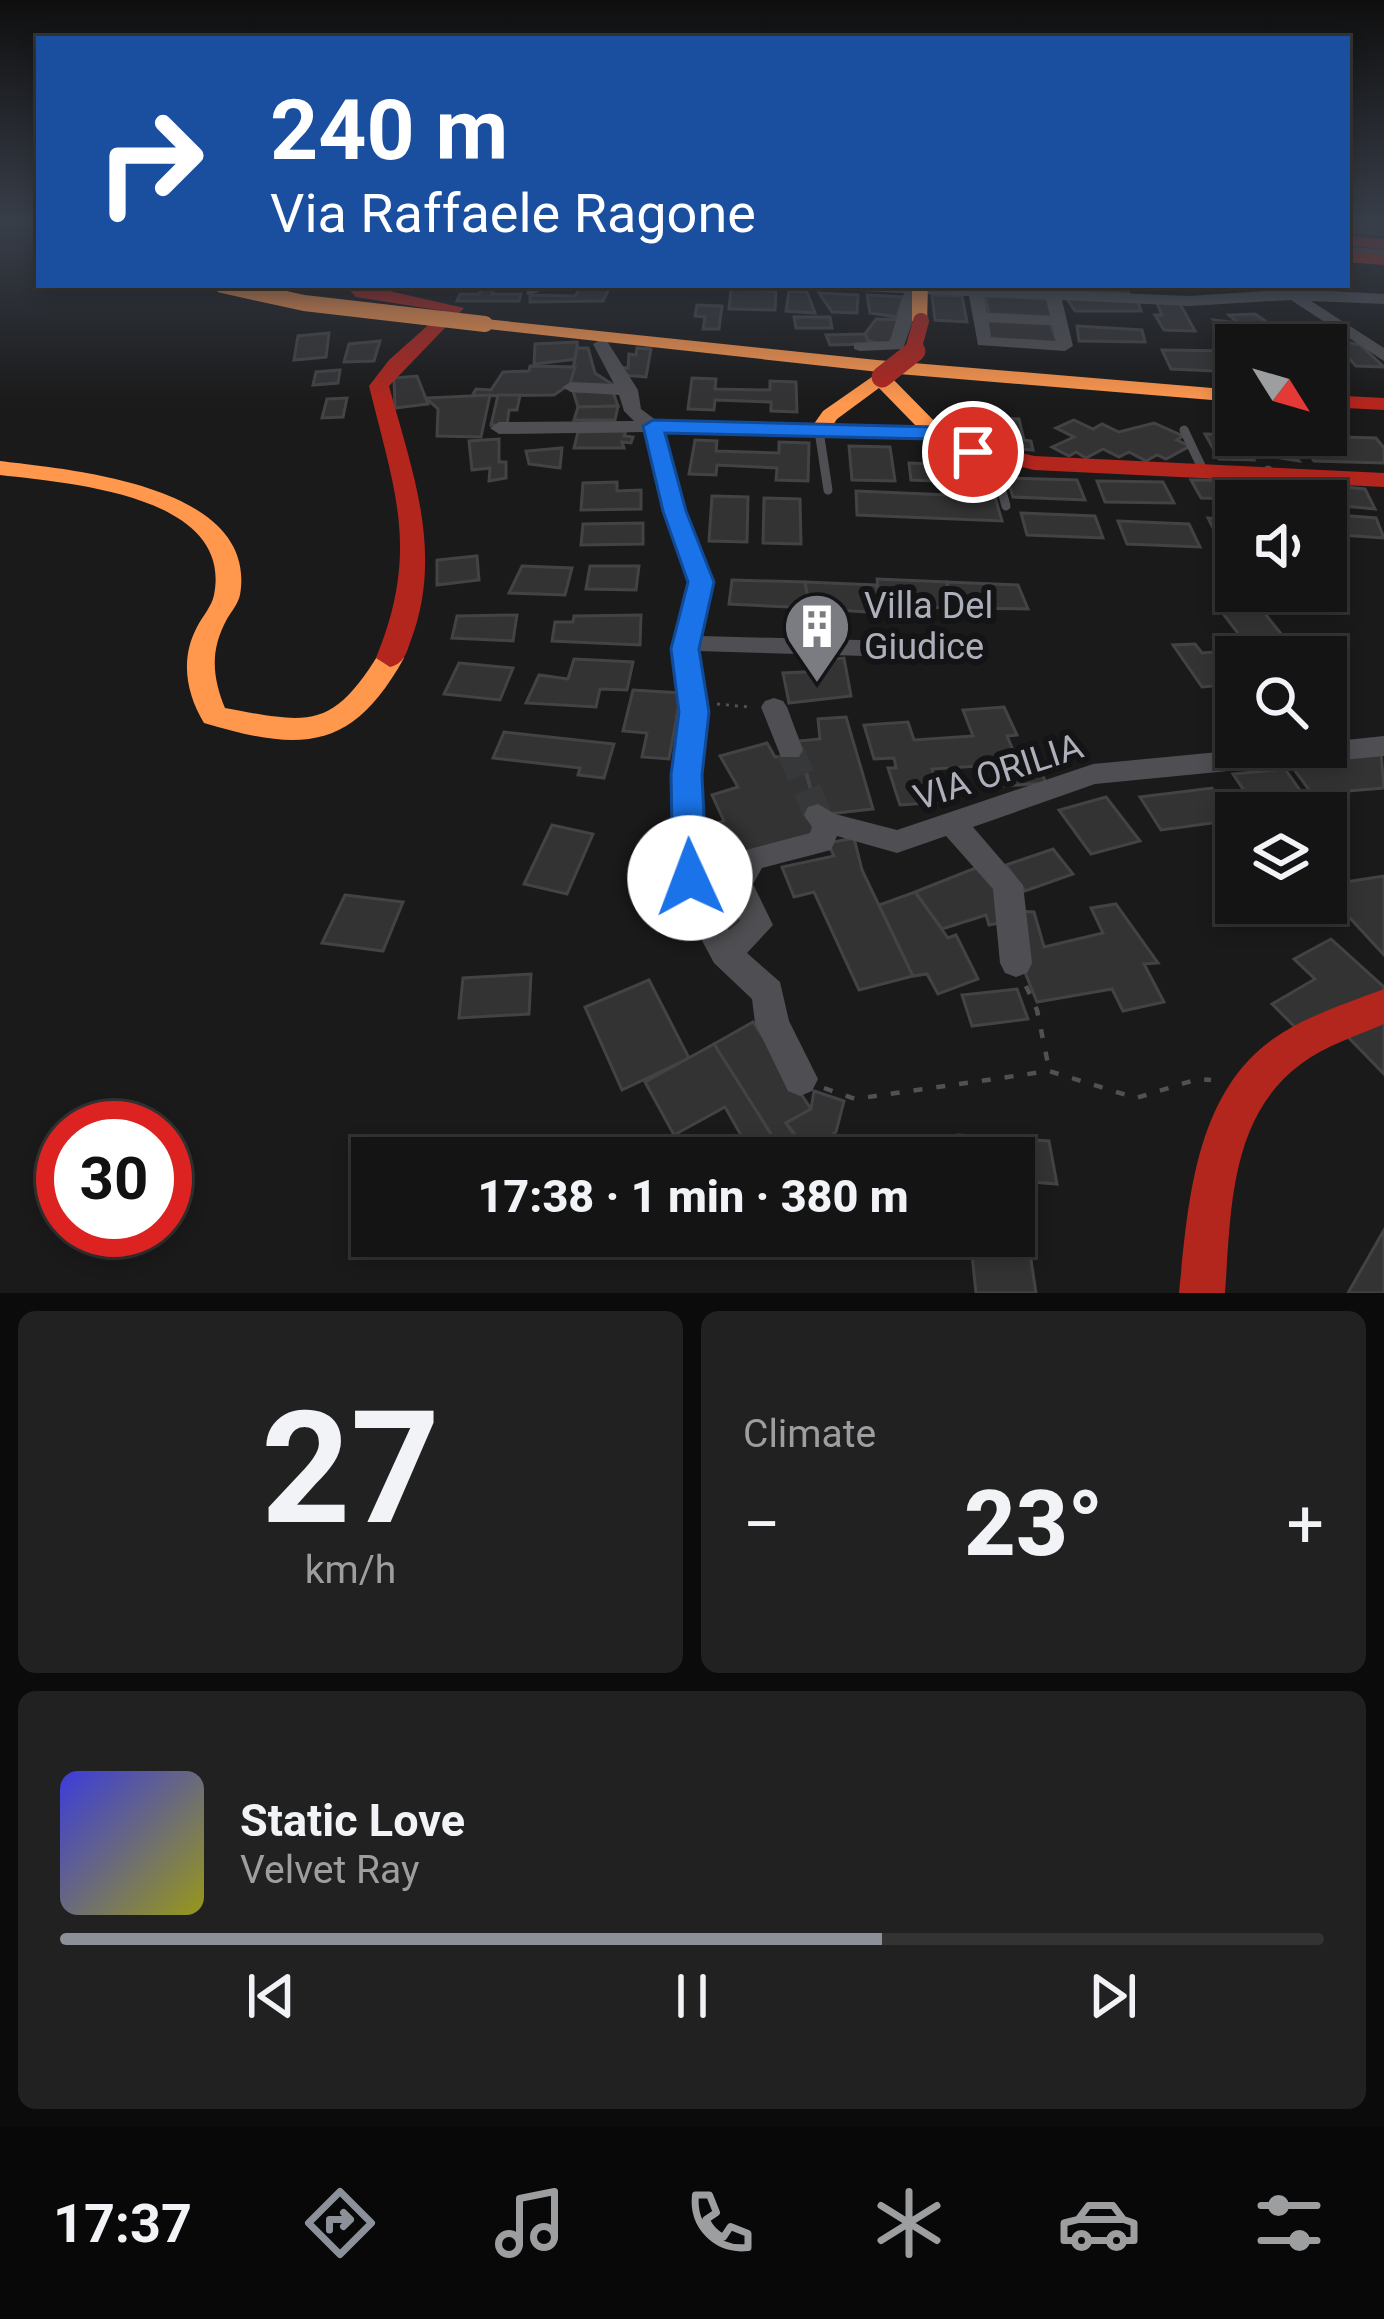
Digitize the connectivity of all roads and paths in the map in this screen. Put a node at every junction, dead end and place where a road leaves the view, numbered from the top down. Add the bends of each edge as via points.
1 (236, 288) edge
2 (271, 288) edge
3 (356, 288) edge
4 (919, 288) edge
5 (920, 288) edge
6 (934, 288) edge
7 (1288, 290) edge
8 (976, 291) junction
9 (1053, 295) junction
10 (1384, 299) edge
11 (980, 317) junction
12 (489, 320) junction
13 (1059, 321) junction
14 (1384, 333) edge
15 (1360, 336) junction
16 (601, 344) dead end
17 (860, 346) dead end
18 (1384, 356) edge
19 (882, 377) junction
20 (1215, 384) edge
21 (571, 387) dead end
22 (629, 390) junction
23 (1347, 393) edge
24 (1215, 394) edge
25 (1384, 394) edge
26 (1347, 402) edge
27 (1384, 404) edge
28 (814, 425) junction
29 (653, 426) junction
30 (499, 428) dead end
31 (1184, 430) dead end
32 (935, 433) junction
33 (993, 458) junction
34 (0, 468) edge
35 (1202, 468) junction
36 (1268, 470) junction
37 (1273, 480) edge
38 (1384, 480) edge
39 (984, 486) dead end
40 (1001, 487) junction
41 (828, 490) dead end
42 (1022, 501) dead end
43 (686, 643) junction
44 (970, 651) dead end
45 (692, 697) junction
46 (774, 707) joint
47 (1384, 746) edge
48 (790, 750) tunnel mouth
49 (953, 826) junction
50 (724, 953) junction
51 (1016, 964) joint
52 (1384, 1006) edge
53 (1049, 1071) junction
54 (800, 1079) joint
55 (1250, 1084) junction
56 (1202, 1293) edge

1 - 12 main road, bridge via 304,303
2 - 12 main road, bridge
3 - 34 main road via 423,301 431,314 422,340 379,386 421,563 409,621 379,680 353,711 317,732 214,716 195,662 228,591 227,564 195,517 139,491
4 - 17 street via 897,346
5 - 19 main road, bridge via 915,352
6 - 8 street
7 - 9 street via 1227,301
7 - 10 street
7 - 15 street via 1325,321
8 - 9 street
8 - 11 street
9 - 13 street
11 - 13 street
11 - 13 street via 984,342 1065,346
12 - 20 main road
12 - 24 main road via 877,367
14 - 15 street
15 - 18 street
16 - 22 street via 611,373
19 - 28 main road
19 - 32 main road
21 - 22 street
22 - 29 street via 633,412
23 - 25 main road
26 - 27 main road
28 - 29 street
28 - 32 main road
28 - 41 lane
29 - 30 street
29 - 43 street via 701,582
31 - 35 lane
32 - 33 main road
33 - 35 main road
33 - 40 lane
35 - 36 main road
36 - 37 lane
36 - 38 main road
39 - 40 lane
40 - 42 lane via 1005,504
43 - 44 street
43 - 45 street
45 - 46 path via 724,707
45 - 50 street via 690,878
46 - 48 street
47 - 49 street, VIA ORILIA via 1093,774
49 - 50 street, VIA ORILIA via 897,842 832,822 821,842 752,859 738,883 757,925
49 - 51 street via 1008,885
50 - 54 street via 768,992 772,1023
51 - 53 path via 1037,1010
52 - 55 main road via 1282,1054
53 - 54 path via 855,1099
53 - 55 path via 1136,1098 1198,1078
55 - 56 main road via 1227,1139

